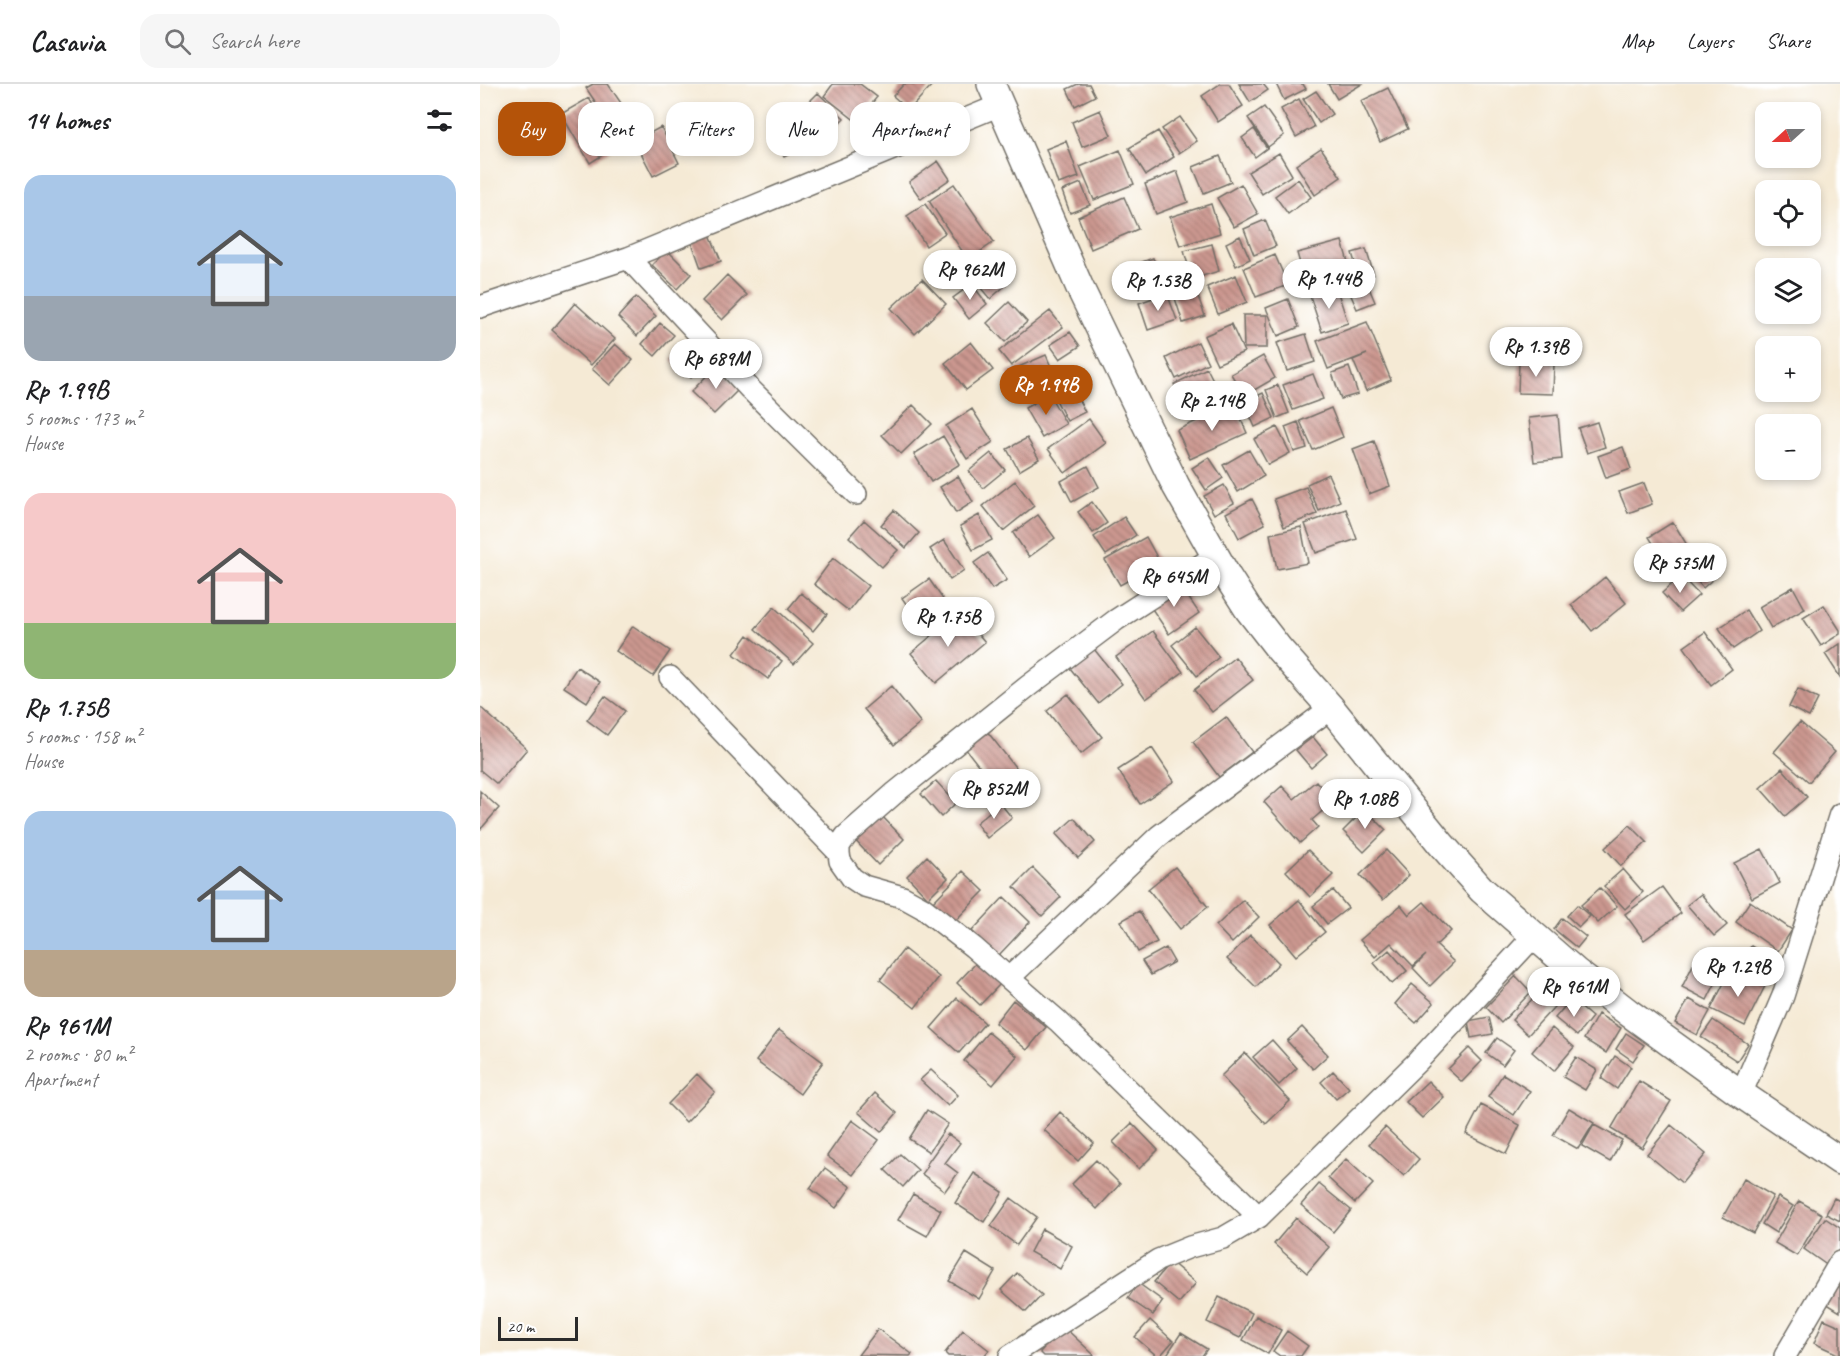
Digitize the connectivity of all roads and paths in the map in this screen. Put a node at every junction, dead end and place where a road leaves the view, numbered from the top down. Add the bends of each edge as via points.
1 (996, 94) edge
2 (628, 258) junction
3 (480, 307) edge
4 (855, 494) dead end
5 (1215, 556) junction
6 (670, 677) dead end
7 (1330, 708) junction
8 (1840, 814) edge
9 (839, 853) junction
10 (1534, 936) junction
11 (1009, 978) junction
12 (1741, 1094) junction
13 (1840, 1161) edge
14 (1259, 1217) junction
15 (1840, 1262) edge
16 (1010, 1356) edge
17 (1785, 1356) edge

1 - 2 street
1 - 5 street via 1080,288 1176,486
2 - 3 street
2 - 4 street
5 - 7 street via 1248,609
5 - 9 street via 1116,620 1027,687 846,836
6 - 9 street
7 - 10 street via 1448,852 1482,890
7 - 11 street via 1159,836
8 - 12 street via 1783,996
9 - 11 street via 852,878 923,908
10 - 12 street via 1629,1013
10 - 14 street via 1418,1061
11 - 14 street
12 - 13 street
14 - 16 street via 1223,1238 1158,1260
15 - 17 street

